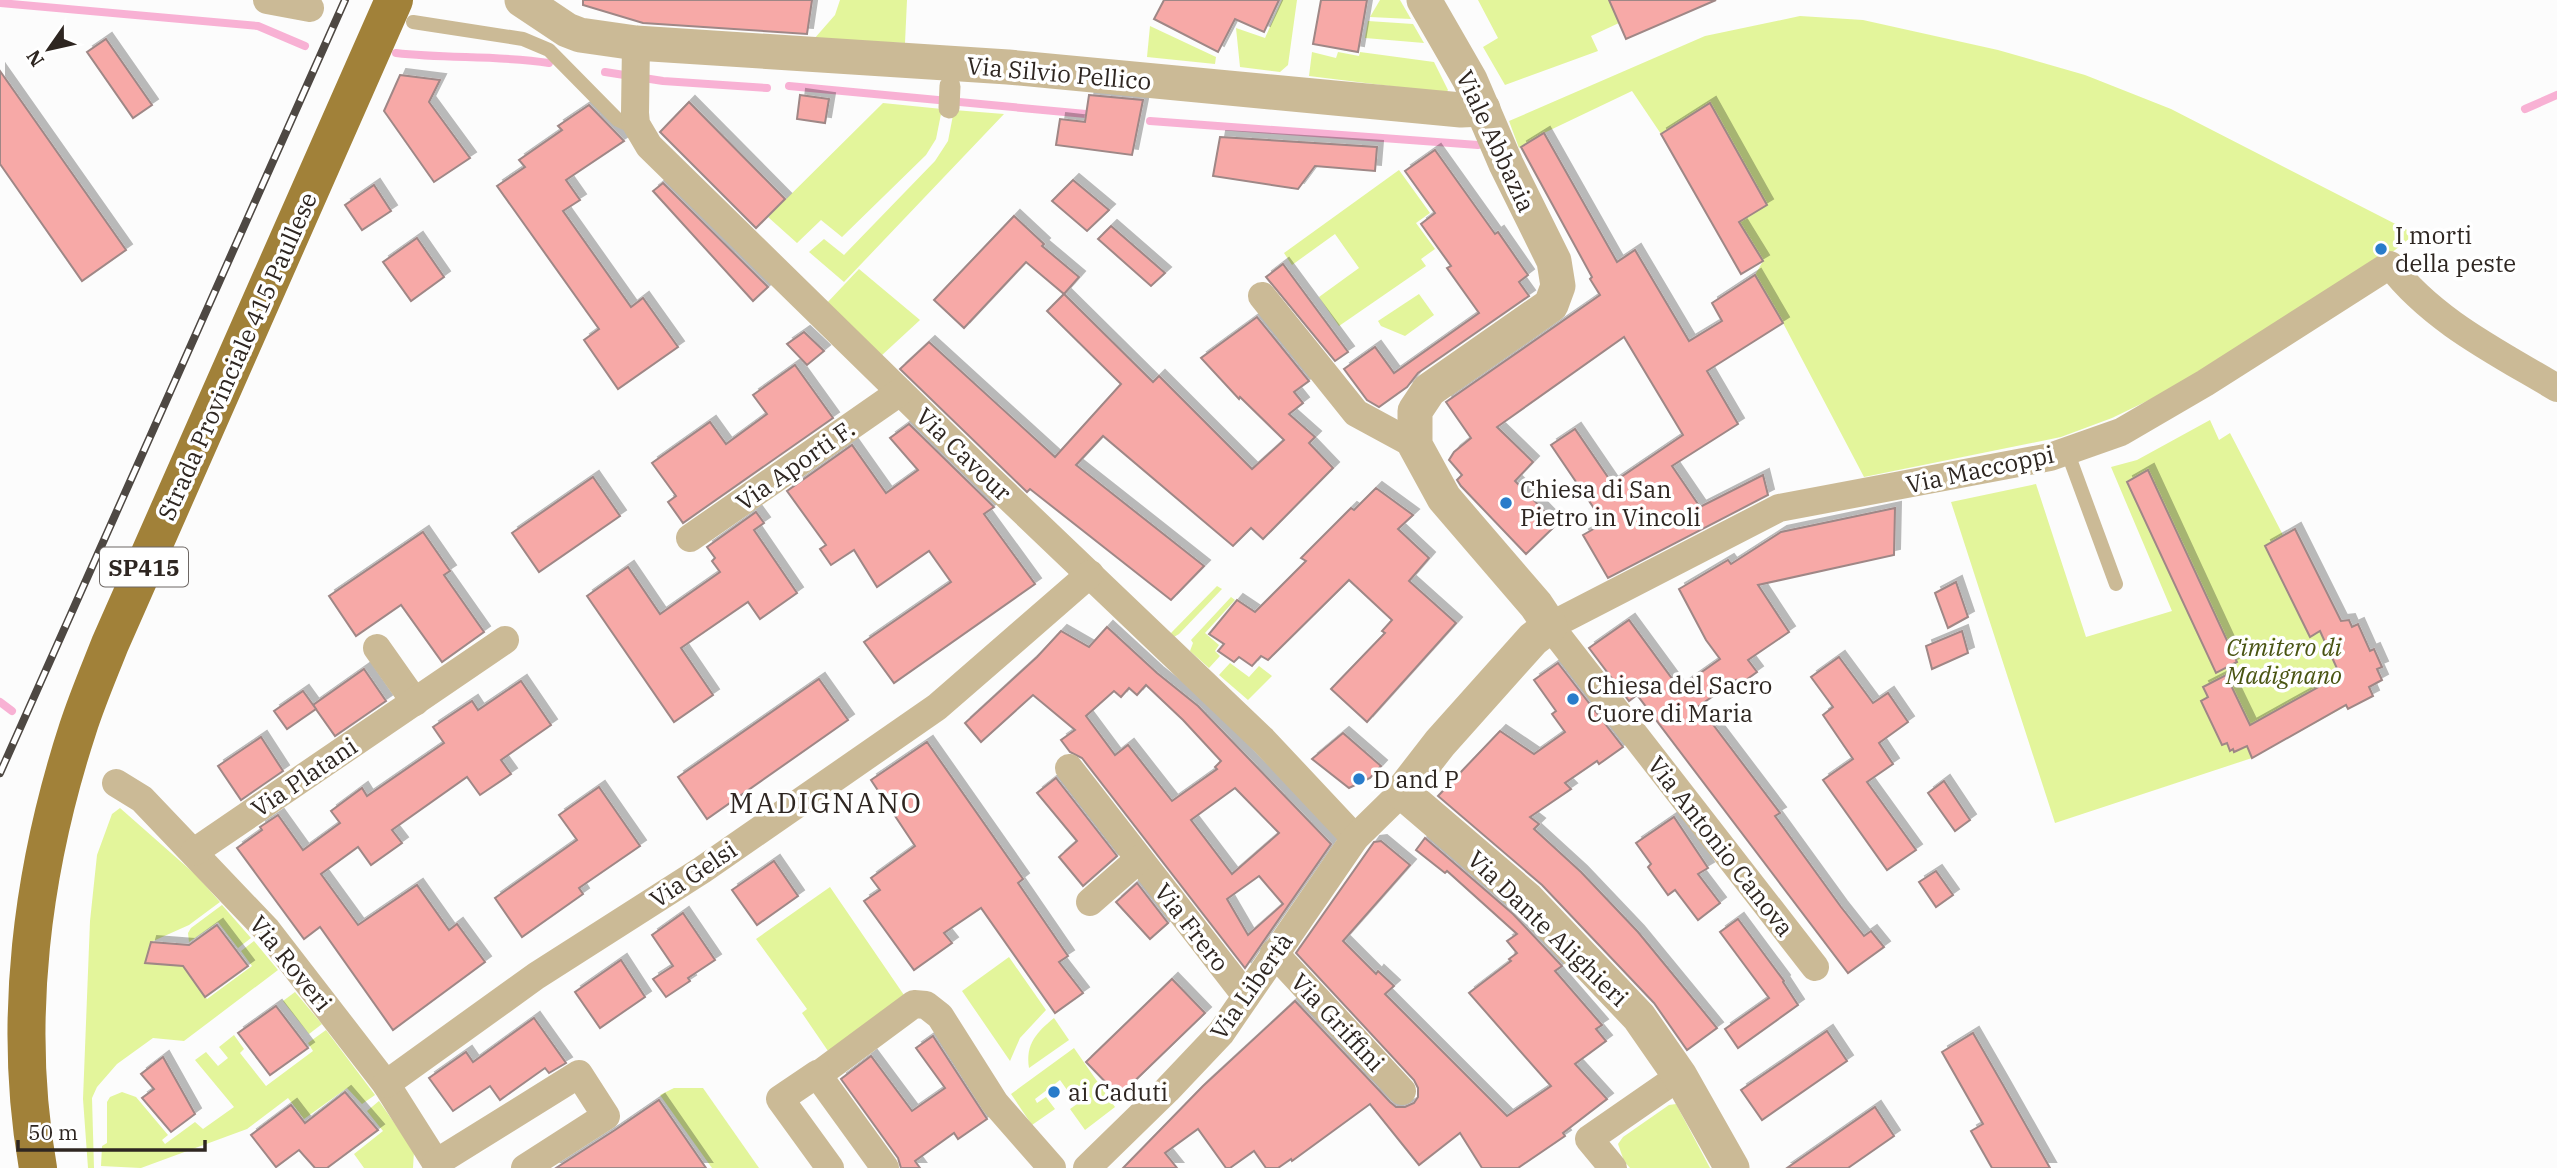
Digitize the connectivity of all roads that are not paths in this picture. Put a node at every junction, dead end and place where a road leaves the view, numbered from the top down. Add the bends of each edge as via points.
1 (267, 0) edge
2 (522, 0) edge
3 (1424, 0) edge
4 (310, 8) dead end
5 (404, 11) edge
6 (636, 51) junction
7 (950, 86) dead end
8 (949, 108) dead end
9 (1483, 109) junction
10 (636, 124) junction
11 (1262, 296) dead end
12 (2557, 388) edge
13 (900, 392) junction
14 (1415, 445) junction
15 (2067, 451) junction
16 (691, 538) dead end
17 (1090, 574) junction
18 (2116, 584) dead end
19 (1550, 625) junction
20 (505, 640) dead end
21 (377, 648) dead end
22 (415, 702) junction
23 (1069, 768) dead end
24 (116, 783) dead end
25 (1402, 792) junction
26 (1355, 838) junction
27 (194, 852) junction
28 (1139, 859) junction
29 (1090, 902) dead end
30 (1274, 953) junction
31 (1815, 967) dead end
32 (1246, 996) junction
33 (818, 1075) junction
34 (1680, 1076) junction
35 (386, 1084) junction
36 (1402, 1091) dead end
37 (437, 1165) edge
38 (38, 1168) edge
39 (525, 1168) edge
40 (830, 1168) edge
41 (885, 1168) edge
42 (1052, 1168) edge
43 (1087, 1168) edge
44 (1613, 1168) edge
45 (1731, 1168) edge

1 - 4 street
2 - 6 street, Via Silvio Pellico via 567,30
3 - 9 street, Viale Abbazia
5 - 10 lane via 539,44 618,120
5 - 38 main road, Strada Provinciale 415 Paullese / SP415 via 116,631 78,728 51,825 31,934 25,1045
6 - 9 street, Via Silvio Pellico via 1008,67
6 - 10 street
7 - 8 street
9 - 14 street, Viale Abbazia via 1554,261 1558,286 1551,305 1429,390 1415,411
10 - 13 street, Via Cavour via 649,146
11 - 14 street via 1356,413
12 - 15 street, Via Maccoppi via 2446,321 2404,284 2390,265 2121,432
13 - 16 street, Via Aporti F.
13 - 17 street, Via Cavour
14 - 19 street via 1444,498
15 - 18 lane
15 - 19 street, Via Maccoppi via 1779,508
17 - 26 street, Via Cavour via 1263,740
17 - 35 street, Via Gelsi via 937,707 702,870 536,976
19 - 25 street via 1440,743
19 - 31 street, Via Antonio Canova
20 - 22 street, Via Platani
21 - 22 street
22 - 27 street, Via Platani
23 - 28 street, Via Frero
24 - 27 street, Via Roveri via 142,799
25 - 26 street, Via Libertà
25 - 34 street, Via Dante Alighieri via 1527,900 1639,1017
26 - 30 street, Via Libertà
27 - 35 street, Via Roveri via 267,930
28 - 29 street, Via Frero
28 - 32 street, Via Frero
30 - 32 street, Via Libertà
30 - 36 street, Via Griffini
32 - 43 street, Via Libertà via 1222,1033
33 - 40 street via 780,1099
33 - 41 street
33 - 42 street via 914,1004 926,1005 940,1016 995,1103
34 - 44 street via 1589,1139
34 - 45 street, Via Dante Alighieri
35 - 37 street, Via Roveri
37 - 39 street via 579,1074 606,1116

